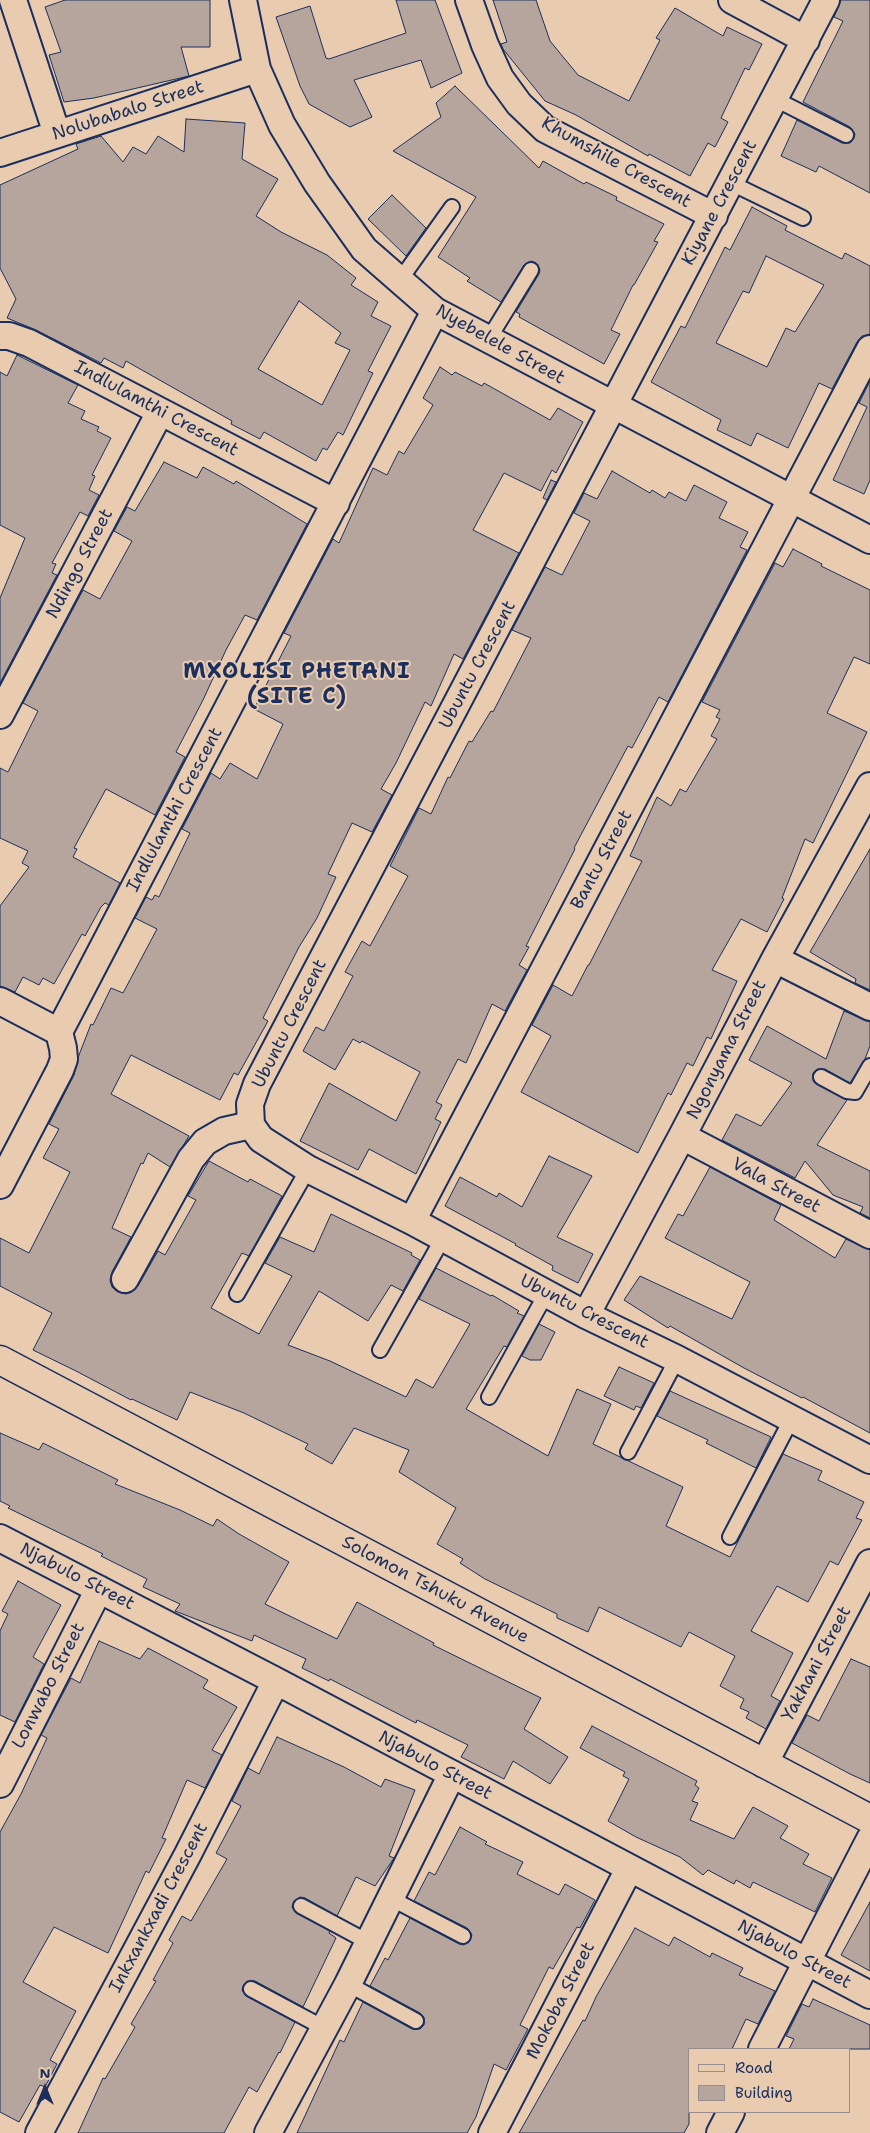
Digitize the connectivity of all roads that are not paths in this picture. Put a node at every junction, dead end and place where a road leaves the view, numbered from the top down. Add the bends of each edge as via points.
1 (13, 0) edge
2 (243, 0) edge
3 (470, 0) edge
4 (732, 0) edge
5 (826, 0) edge
6 (806, 40) junction
7 (257, 69) junction
8 (775, 99) junction
9 (56, 134) junction
10 (846, 135) dead end
11 (0, 153) edge
12 (731, 183) junction
13 (452, 207) dead end
14 (714, 216) junction
15 (803, 218) dead end
16 (531, 270) dead end
17 (400, 280) junction
18 (435, 311) junction
19 (0, 336) edge
20 (488, 340) junction
21 (870, 348) edge
22 (614, 407) junction
23 (160, 412) junction
24 (792, 499) junction
25 (336, 503) junction
26 (870, 540) edge
27 (0, 716) edge
28 (870, 786) edge
29 (775, 959) junction
30 (0, 1001) edge
31 (870, 1007) edge
32 (59, 1032) junction
33 (870, 1066) edge
34 (821, 1077) dead end
35 (251, 1125) junction
36 (682, 1136) junction
37 (308, 1169) junction
38 (0, 1185) edge
39 (412, 1221) junction
40 (870, 1235) edge
41 (443, 1238) junction
42 (125, 1279) dead end
43 (237, 1294) dead end
44 (546, 1294) junction
45 (586, 1315) junction
46 (380, 1350) dead end
47 (677, 1359) junction
48 (0, 1360) edge
49 (489, 1397) dead end
50 (792, 1418) junction
51 (628, 1452) dead end
52 (870, 1460) edge
53 (730, 1537) dead end
54 (0, 1538) edge
55 (870, 1563) edge
56 (99, 1589) junction
57 (276, 1681) junction
58 (764, 1764) junction
59 (2, 1774) edge
60 (452, 1774) junction
61 (870, 1819) edge
62 (870, 1839) edge
63 (629, 1868) junction
64 (390, 1898) junction
65 (300, 1906) dead end
66 (463, 1936) dead end
67 (368, 1942) junction
68 (806, 1961) junction
69 (348, 1984) junction
70 (251, 1989) dead end
71 (870, 1995) edge
72 (416, 2021) dead end
73 (324, 2028) junction
74 (762, 2048) edge
75 (730, 2113) edge
76 (39, 2133) edge
77 (268, 2133) edge
78 (492, 2133) edge
79 (720, 2133) edge

1 - 9 street
2 - 7 street, Nyebelele Street
3 - 14 street, Khumshile Crescent via 500,78 519,104 545,129
4 - 6 street
5 - 6 street, Kiyane Crescent
6 - 8 street, Kiyane Crescent
7 - 9 street, Nolubabalo Street
7 - 17 street, Nyebelele Street via 282,125 317,183 364,249
8 - 10 lane
8 - 12 street, Kiyane Crescent
9 - 11 street, Nolubabalo Street
12 - 14 street, Kiyane Crescent
12 - 15 lane
13 - 17 lane
14 - 22 street, Kiyane Crescent
16 - 20 lane
17 - 18 street, Nyebelele Street
18 - 20 street, Nyebelele Street
18 - 25 street, Indlulamthi Crescent
19 - 23 street, Indlulamthi Crescent via 29,343
20 - 22 street, Nyebelele Street
21 - 24 street
22 - 24 street, Nyebelele Street
22 - 35 street, Ubuntu Crescent via 257,1084 250,1104
23 - 25 street, Indlulamthi Crescent
23 - 27 street, Ndingo Street
24 - 26 street, Nyebelele Street
24 - 39 street, Bantu Street
25 - 32 street, Indlulamthi Crescent
28 - 29 street, Ngonyama Street
29 - 31 street
29 - 36 street, Ngonyama Street
30 - 32 street
32 - 38 street via 64,1059 60,1070
33 - 34 lane via 855,1092
35 - 37 street, Ubuntu Crescent via 261,1139
35 - 42 street via 224,1131 205,1142 191,1159
36 - 40 street, Vala Street
36 - 45 street, Ngonyama Street
37 - 39 street, Ubuntu Crescent
37 - 43 lane
39 - 41 street, Ubuntu Crescent
41 - 44 street, Ubuntu Crescent
41 - 46 lane
44 - 45 street, Ubuntu Crescent
44 - 49 lane
45 - 47 street, Ubuntu Crescent
47 - 50 street, Ubuntu Crescent
47 - 51 lane
48 - 58 street, Solomon Tshuku Avenue
50 - 52 street, Ubuntu Crescent
50 - 53 lane
54 - 56 street, Njabulo Street
55 - 58 street, Yakhani Street
56 - 57 street, Njabulo Street
56 - 59 street, Lonwabo Street
57 - 60 street, Njabulo Street
57 - 76 street, Inkxankxadi Crescent
58 - 61 street, Solomon Tshuku Avenue
60 - 63 street, Njabulo Street
60 - 64 street
62 - 68 street
63 - 68 street, Njabulo Street
63 - 78 street, Mokoba Street
64 - 66 lane
64 - 67 street
65 - 67 lane
67 - 69 street
68 - 71 street, Njabulo Street
68 - 74 street
69 - 72 lane
69 - 73 street
70 - 73 lane
73 - 77 street
75 - 79 street

